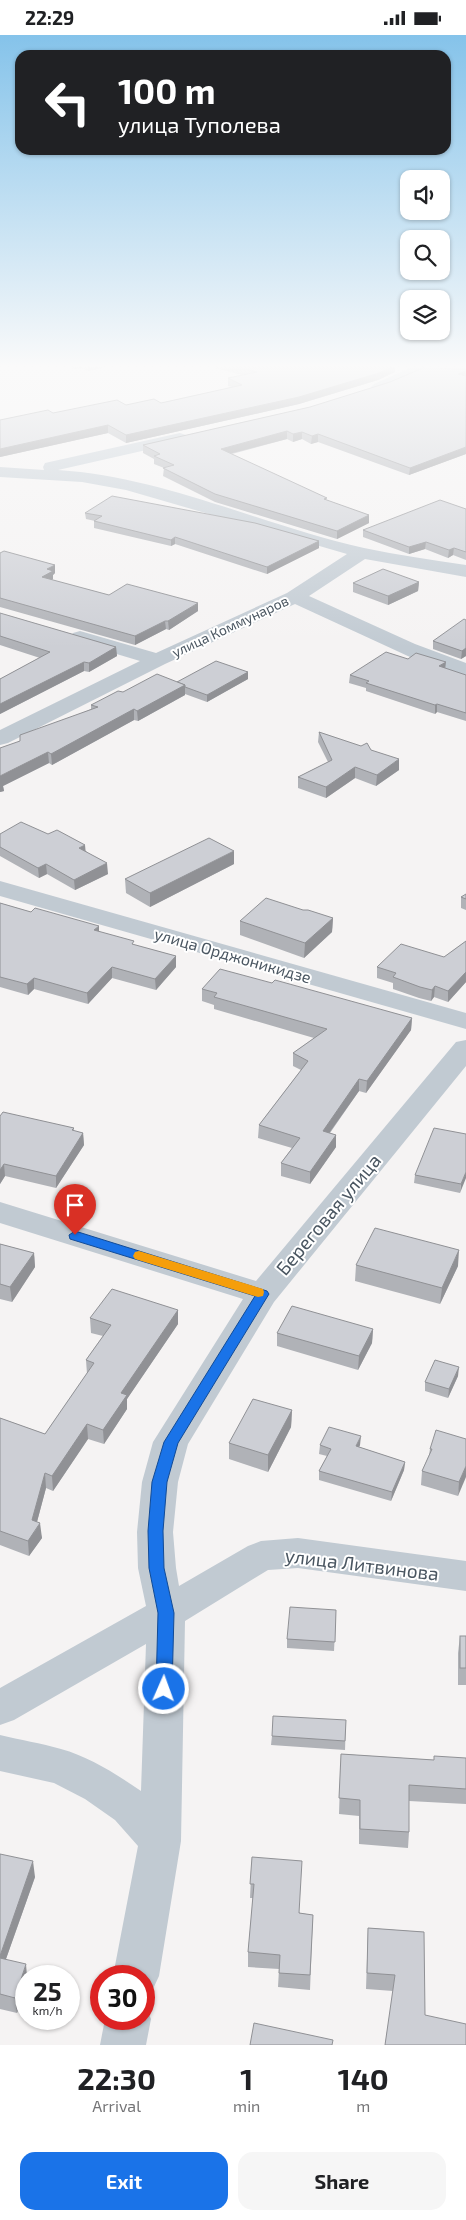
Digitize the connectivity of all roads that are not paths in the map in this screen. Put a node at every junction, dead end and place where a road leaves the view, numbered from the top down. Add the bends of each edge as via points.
1 (79, 461) edge
2 (0, 472) edge
3 (26, 473) junction
4 (362, 553) junction
5 (466, 571) edge
6 (294, 597) junction
7 (65, 633) edge
8 (158, 660) junction
9 (466, 669) edge
10 (0, 738) edge
11 (0, 888) edge
12 (466, 1021) edge
13 (466, 1048) edge
14 (0, 1212) edge
15 (263, 1294) junction
16 (466, 1576) edge
17 (166, 1613) junction
18 (0, 1708) edge
19 (0, 1753) edge
20 (160, 1841) junction
21 (138, 1965) edge
22 (126, 2030) edge
23 (123, 2045) edge

1 - 3 street
2 - 3 street
3 - 4 street via 82,477 128,485
4 - 5 street
4 - 6 street, улица Коммунаров
6 - 8 street, улица Коммунаров
6 - 9 street via 332,611 391,641
7 - 8 street
8 - 10 street, улица Коммунаров
11 - 12 street, улица Орджоникидзе
13 - 15 street, Береговая улица
14 - 15 street
15 - 17 street, Береговая улица via 171,1442 160,1482 155,1531 157,1568
16 - 17 street, улица Литвинова via 279,1553 260,1556
17 - 18 street, улица Литвинова
17 - 20 street, Береговая улица
19 - 20 street via 61,1767 100,1786 130,1807
20 - 21 street, Береговая улица
22 - 23 street

